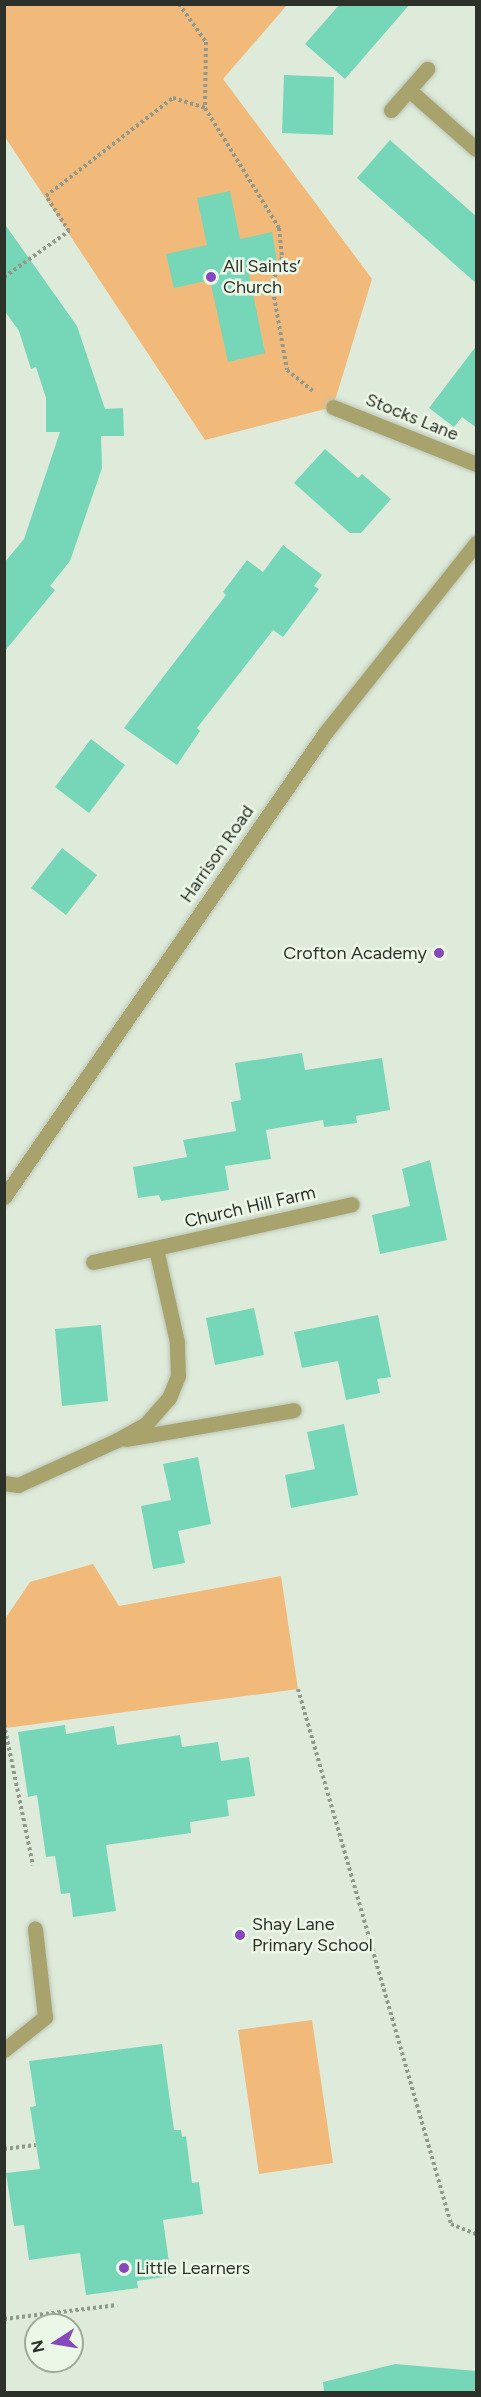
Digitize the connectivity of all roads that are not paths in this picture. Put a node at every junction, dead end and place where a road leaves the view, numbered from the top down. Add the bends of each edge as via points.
1 (426, 69) dead end
2 (409, 90) junction
3 (391, 110) dead end
4 (477, 149) edge
5 (333, 407) road end
6 (477, 464) edge
7 (477, 543) edge
8 (4, 1197) edge
9 (352, 1204) dead end
10 (156, 1248) junction
11 (93, 1262) dead end
12 (294, 1410) dead end
13 (117, 1440) junction
14 (4, 1483) edge
15 (35, 1929) dead end
16 (4, 2050) edge

1 - 2 street
2 - 3 street
2 - 4 street
5 - 6 street, Stocks Lane
7 - 8 street, Harrison Road via 325,733
9 - 10 street, Church Hill Farm
10 - 11 street, Church Hill Farm
10 - 13 street via 177,1342 178,1376 170,1398 146,1424
12 - 13 street via 178,1433
13 - 14 street via 18,1485
15 - 16 street via 45,2018

